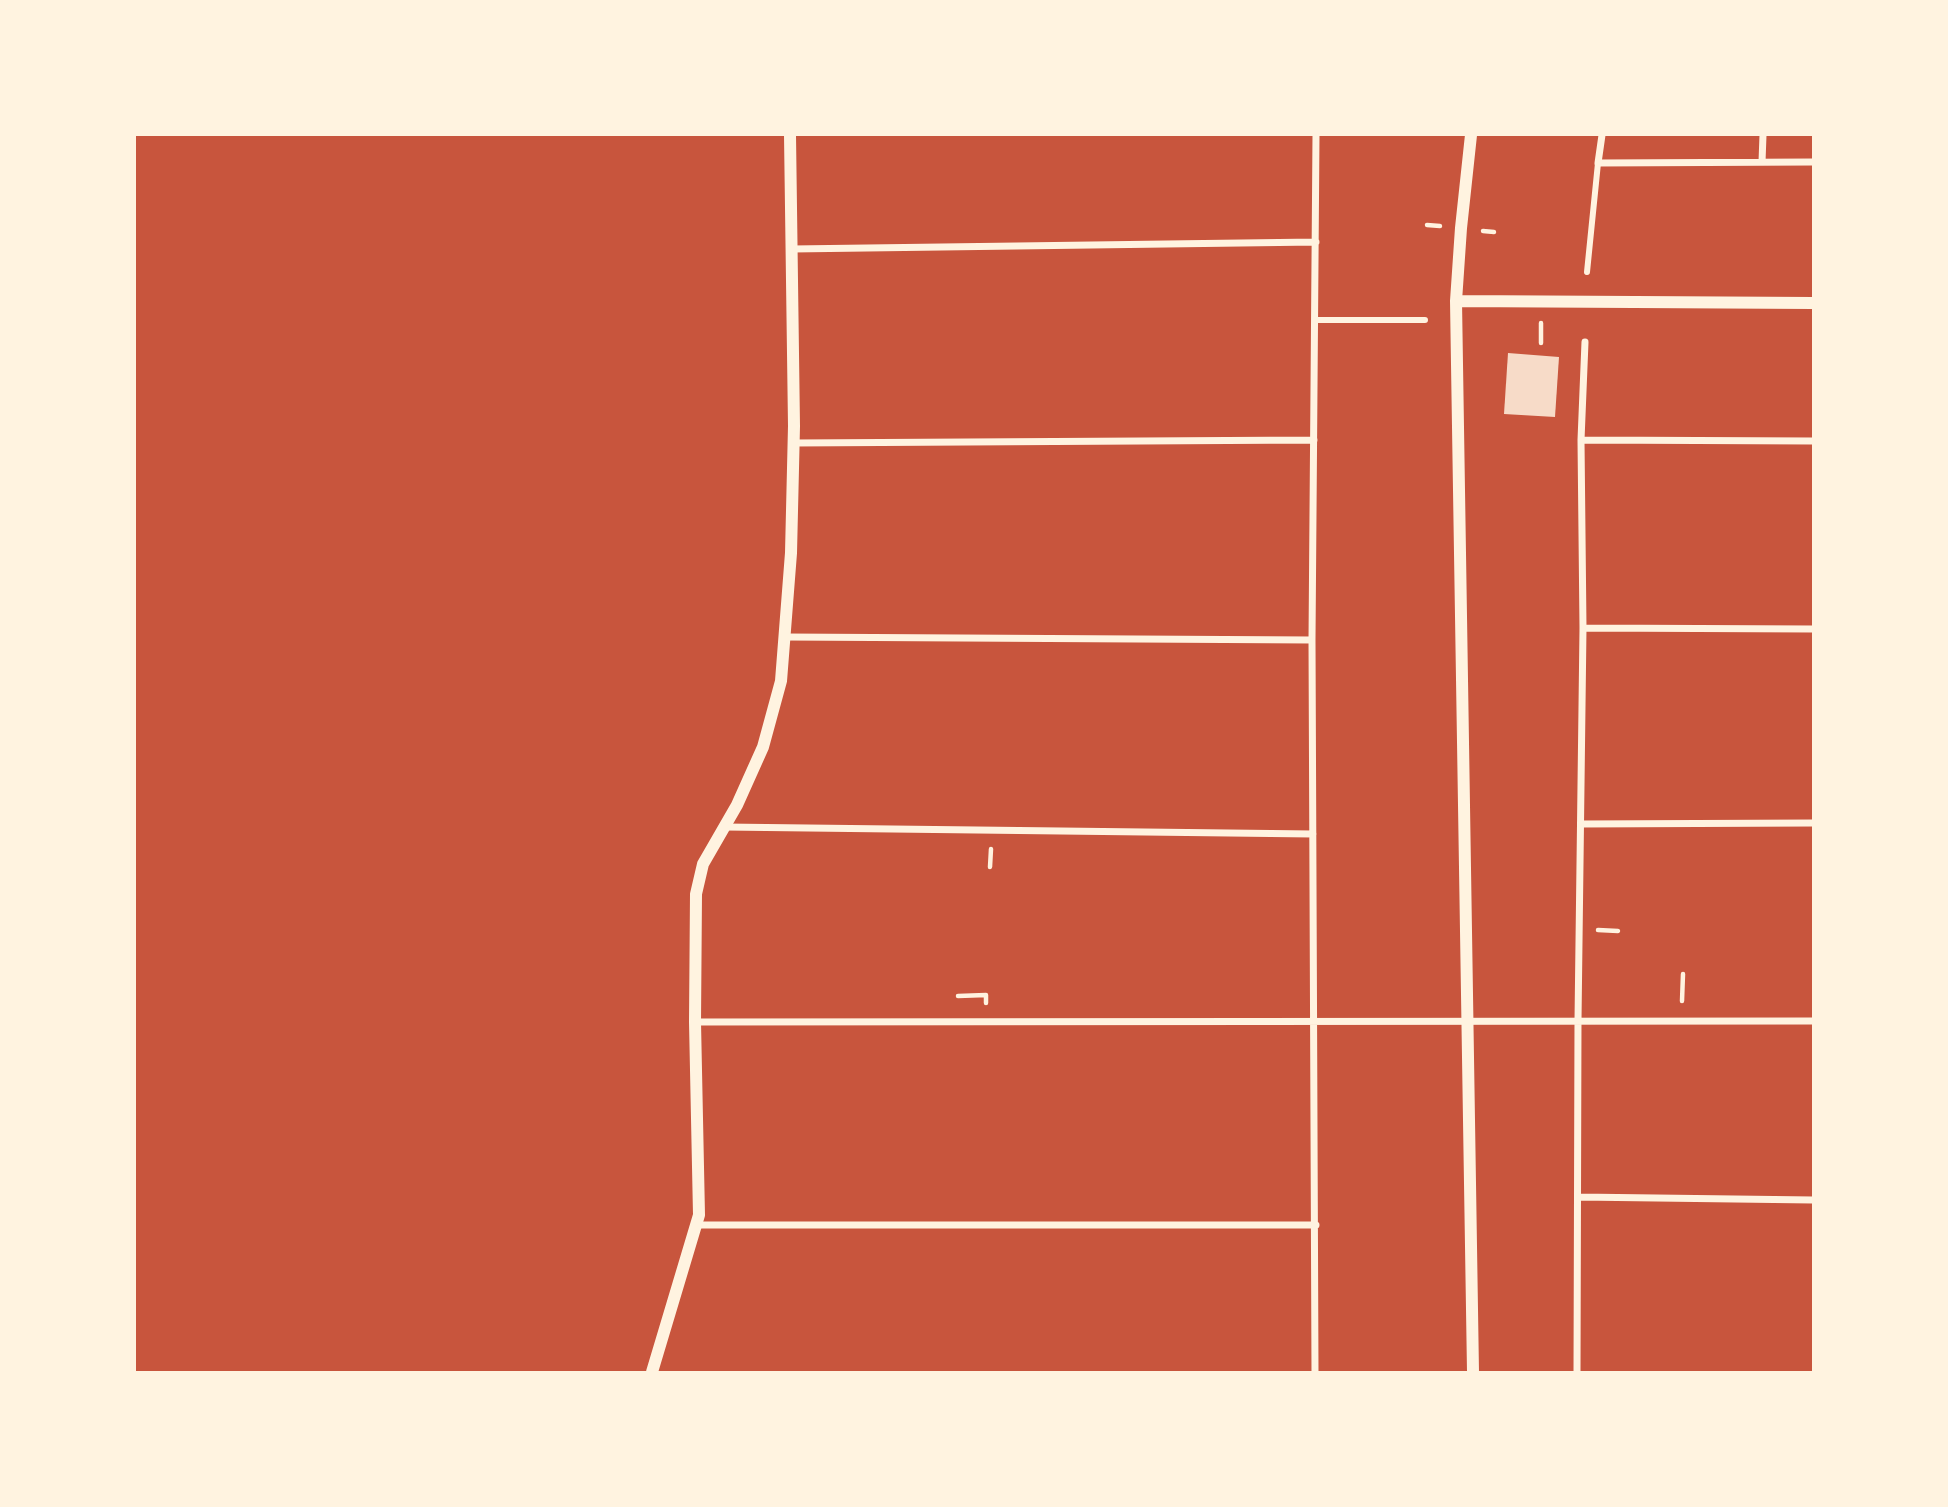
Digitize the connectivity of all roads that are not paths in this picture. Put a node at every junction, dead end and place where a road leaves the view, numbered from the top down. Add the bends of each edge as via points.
1 (790, 135) edge
2 (1317, 135) edge
3 (1471, 135) edge
4 (1602, 135) edge
5 (1763, 135) edge
6 (1762, 162) junction
7 (1813, 162) edge
8 (1598, 163) junction
9 (1316, 242) junction
10 (792, 249) junction
11 (1587, 272) dead end
12 (1456, 301) junction
13 (1813, 303) edge
14 (1315, 320) junction
15 (1424, 320) dead end
16 (1585, 342) dead end
17 (1314, 440) junction
18 (1581, 440) junction
19 (1813, 441) edge
20 (794, 443) junction
21 (1583, 628) junction
22 (1813, 629) edge
23 (785, 637) junction
24 (1312, 640) junction
25 (1813, 823) edge
26 (1581, 824) junction
27 (724, 827) junction
28 (1313, 834) junction
29 (1468, 1020) junction
30 (1578, 1020) junction
31 (1314, 1021) junction
32 (1813, 1021) edge
33 (695, 1022) junction
34 (1578, 1197) junction
35 (1813, 1200) edge
36 (1316, 1225) junction
37 (696, 1226) junction
38 (652, 1372) edge
39 (1315, 1372) edge
40 (1473, 1372) edge
41 (1577, 1372) edge

1 - 10 street
2 - 9 street
3 - 12 street
4 - 8 street
5 - 6 street
6 - 7 street
6 - 8 street
8 - 11 street
9 - 10 street
9 - 14 street
10 - 20 street
12 - 13 street
12 - 29 street
14 - 15 street
14 - 17 street
16 - 18 street
17 - 20 street
17 - 24 street
18 - 19 street
18 - 21 street
20 - 23 street
21 - 22 street
21 - 26 street
23 - 24 street
23 - 27 street via 781,681 762,747
24 - 28 street
25 - 26 street
26 - 30 street
27 - 28 street
27 - 33 street via 703,864 696,894
28 - 31 street
29 - 30 street
29 - 31 street
29 - 40 street
30 - 32 street
30 - 34 street
31 - 33 street
31 - 36 street
33 - 37 street
34 - 35 street
34 - 41 street
36 - 37 street
36 - 39 street
37 - 38 street

